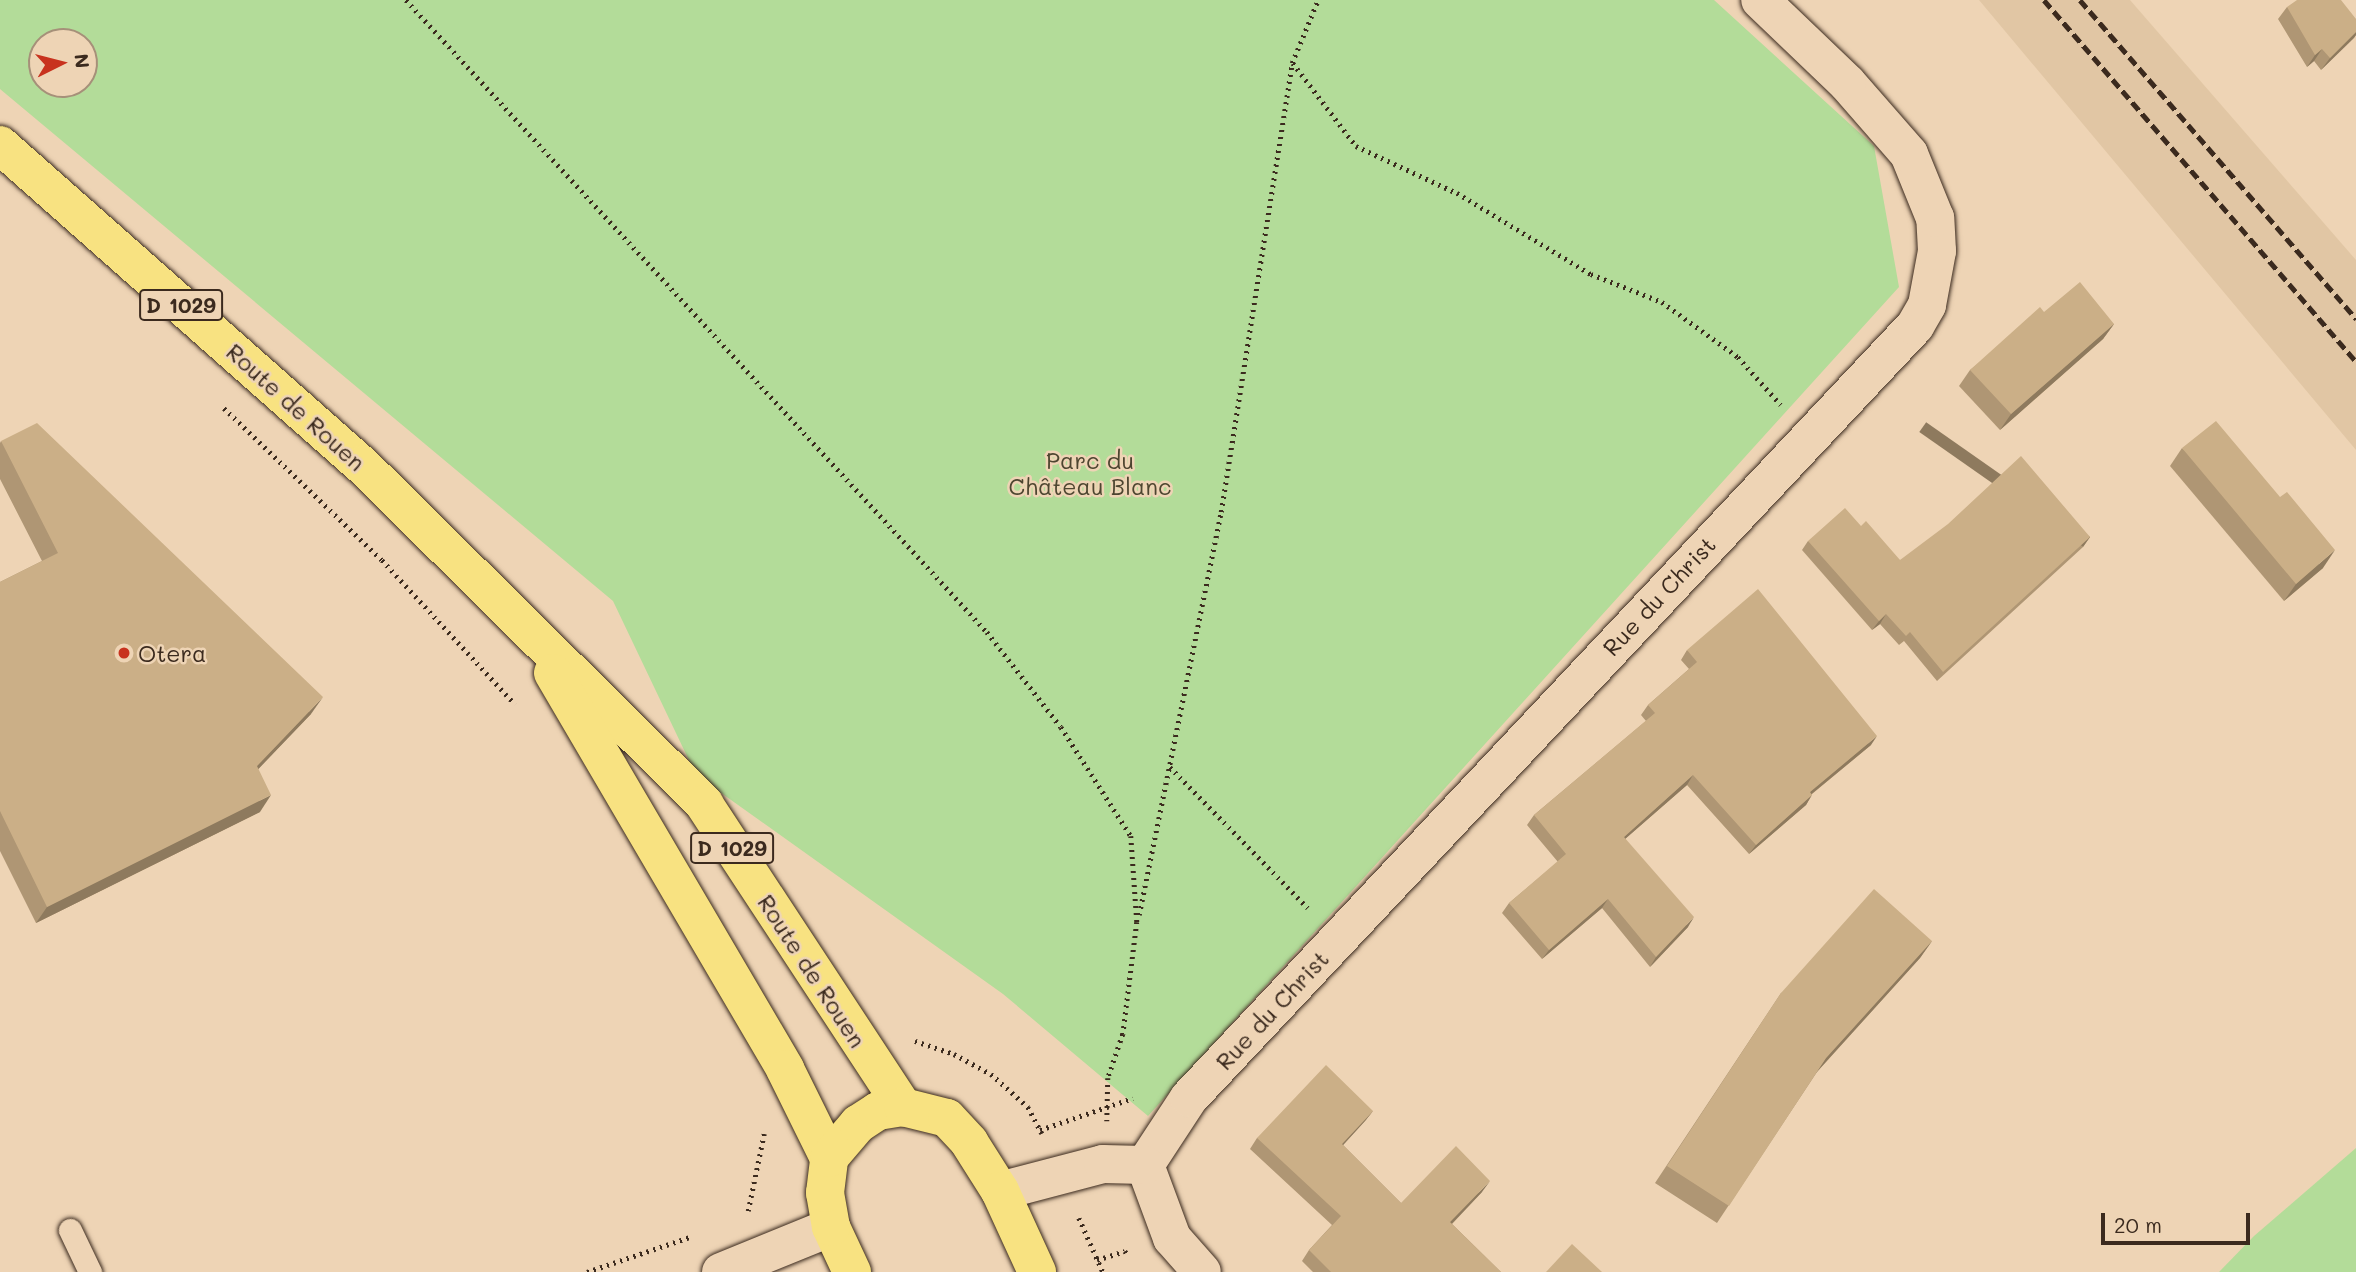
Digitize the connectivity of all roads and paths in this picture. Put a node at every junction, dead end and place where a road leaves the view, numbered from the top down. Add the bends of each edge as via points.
1 (406, 0) edge
2 (1318, 0) edge
3 (1760, 0) edge
4 (1293, 63) junction
5 (0, 145) edge
6 (221, 405) dead end
7 (1786, 412) dead end
8 (521, 621) junction
9 (524, 714) dead end
10 (1169, 766) junction
11 (1314, 913) dead end
12 (1137, 922) junction
13 (903, 1107) junction
14 (829, 1158) junction
15 (1103, 1164) junction
16 (1145, 1165) junction
17 (1000, 1191) junction
18 (831, 1227) junction
19 (70, 1230) dead end
20 (698, 1234) dead end
21 (1131, 1258) dead end
22 (1097, 1260) dead end
23 (90, 1272) edge
24 (587, 1272) edge
25 (721, 1272) edge
26 (852, 1272) edge
27 (1037, 1272) edge
28 (1202, 1272) edge

1 - 12 path via 987,632 1061,727 1131,836
2 - 4 path
3 - 16 street, Rue du Christ via 1847,83 1909,154 1935,218 1937,251 1927,305 1915,326 1189,1098
4 - 7 path via 1356,146 1457,193 1591,274 1662,302 1738,357
4 - 10 path via 1221,512
5 - 8 main road, Route de Rouen / D 1029 via 362,464
6 - 9 path via 382,560
8 - 13 main road, Route de Rouen / D 1029 via 704,804
8 - 14 main road, Route de Rouen / D 1029 via 778,1057
10 - 11 path
10 - 12 path
12 - 15 path via 1123,1034 1108,1078
13 - 14 main road via 878,1111 858,1124
13 - 17 main road via 947,1118 969,1142
14 - 18 main road via 825,1193
15 - 16 street
15 - 17 street
16 - 28 street via 1172,1238
17 - 27 main road
18 - 25 street
18 - 26 main road
19 - 23 lane
20 - 24 path
21 - 22 path via 1125,1251

